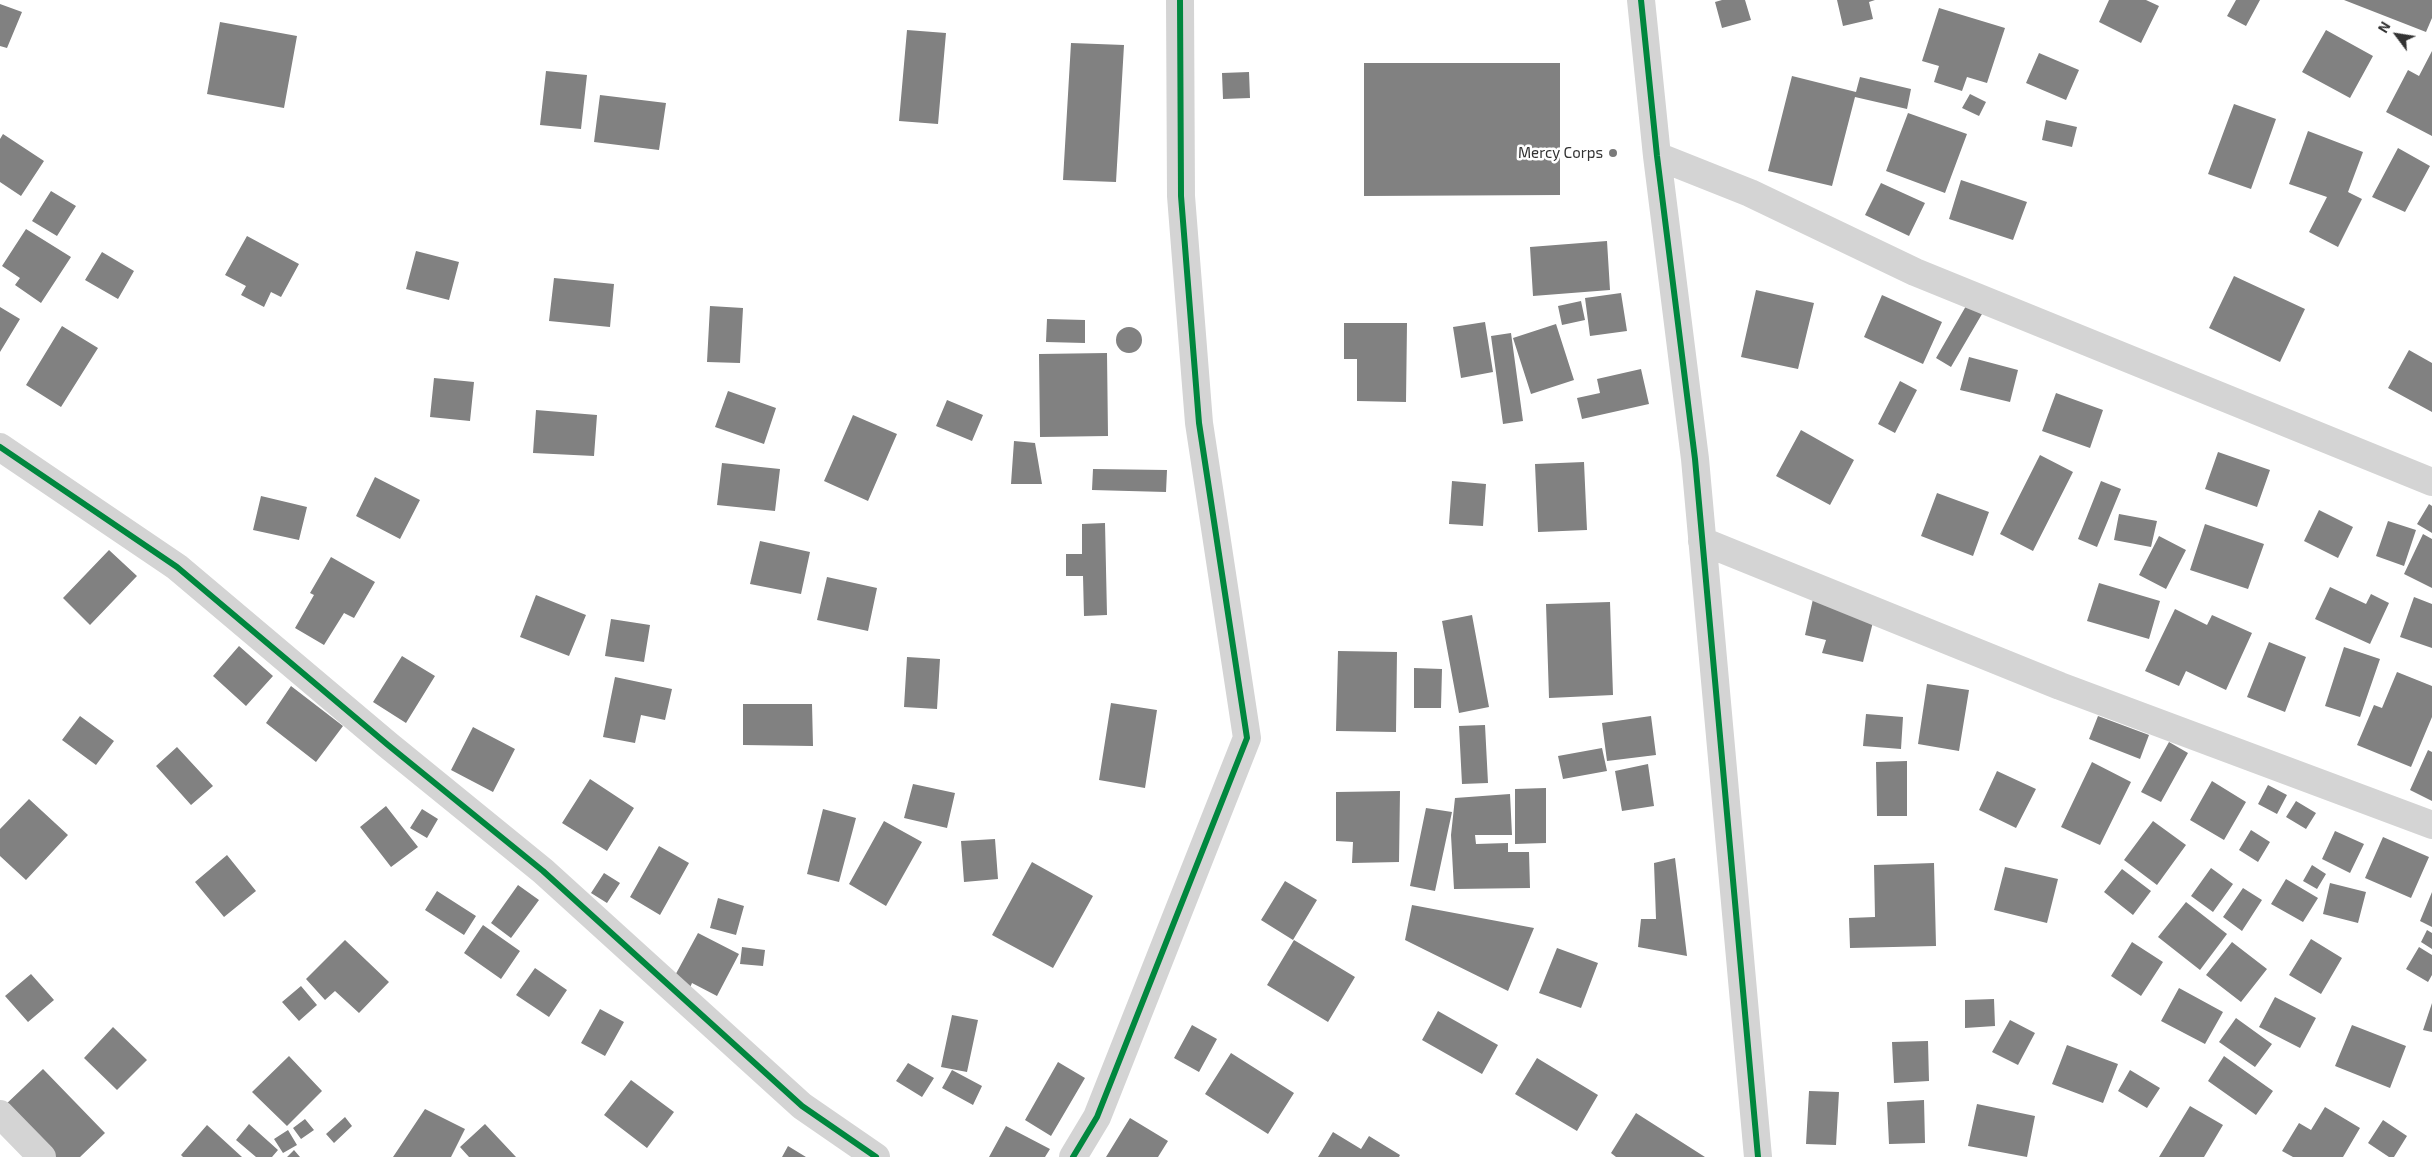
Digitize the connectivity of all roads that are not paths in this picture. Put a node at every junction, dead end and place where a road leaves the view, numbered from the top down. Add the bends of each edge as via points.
1 (1180, 0) edge
2 (1641, 0) edge
3 (1657, 156) junction
4 (0, 447) edge
5 (2432, 482) edge
6 (1702, 540) junction
7 (2432, 825) edge
8 (0, 1114) edge
9 (42, 1157) edge
10 (876, 1157) edge
11 (1073, 1157) edge
12 (1758, 1157) edge

1 - 11 street via 1181,196 1198,424 1247,738 1097,1117
2 - 3 street
3 - 5 street via 1750,193 1915,272
3 - 6 street
4 - 10 street via 176,566 388,746 543,871 802,1106
6 - 7 street via 2060,686
6 - 12 street
8 - 9 street

